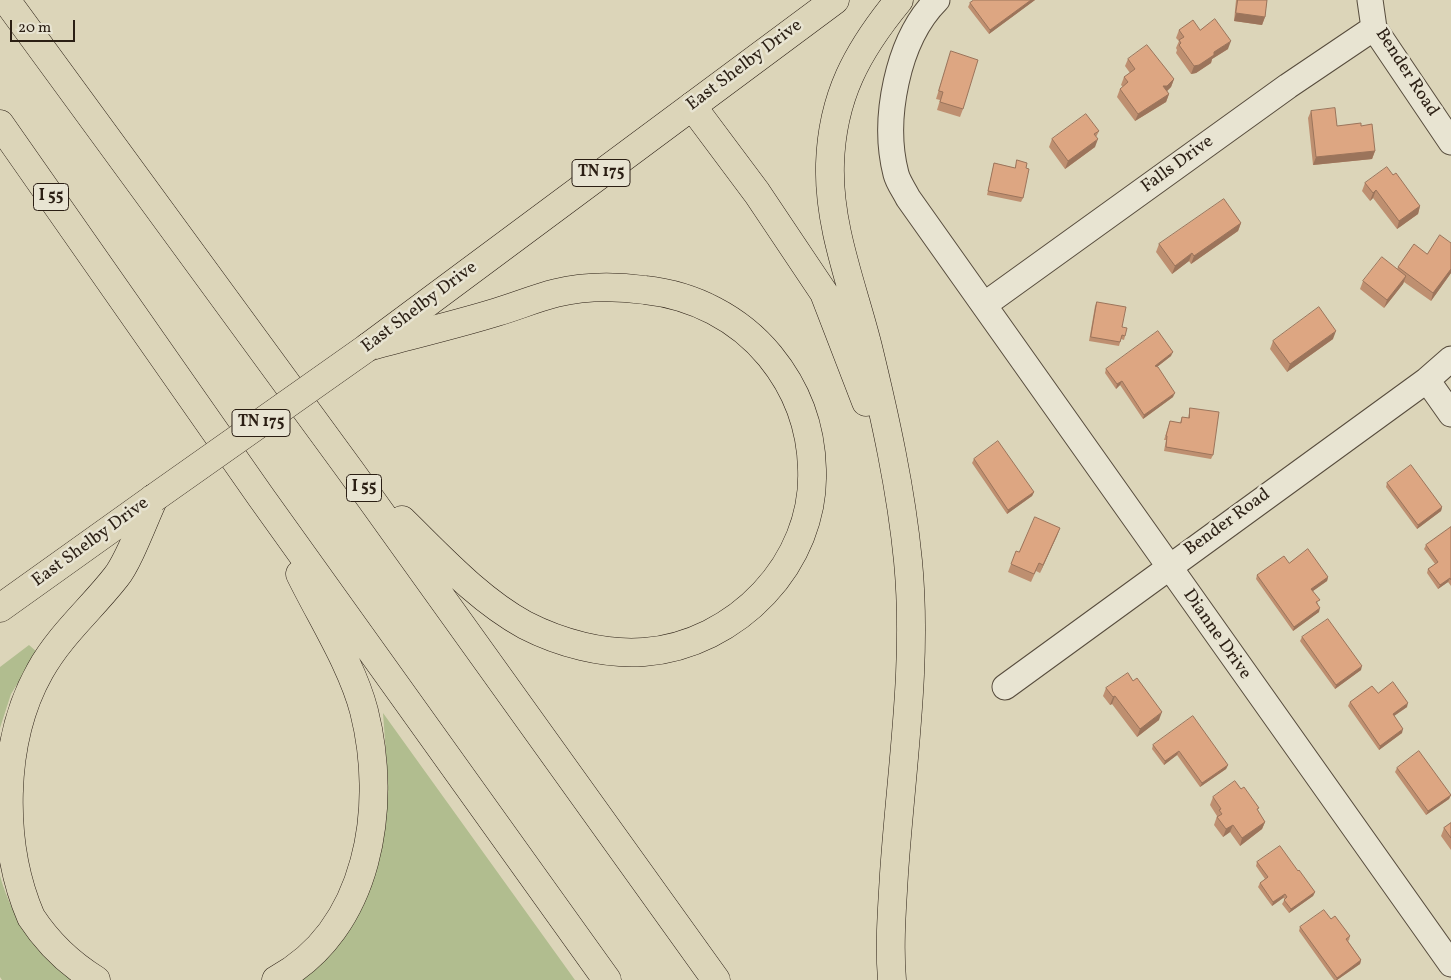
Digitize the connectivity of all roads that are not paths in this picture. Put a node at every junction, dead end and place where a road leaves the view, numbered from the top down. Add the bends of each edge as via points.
1 (6, 0) edge
2 (835, 0) edge
3 (899, 0) edge
4 (936, 0) edge
5 (1370, 0) edge
6 (1374, 28) junction
7 (692, 106) junction
8 (0, 124) edge
9 (1451, 142) edge
10 (984, 305) junction
11 (368, 347) junction
12 (1451, 358) edge
13 (1427, 380) junction
14 (1451, 414) edge
15 (350, 470) junction
16 (896, 483) junction
17 (261, 496) junction
18 (154, 498) junction
19 (1168, 566) junction
20 (0, 608) edge
21 (1005, 686) dead end
22 (1451, 964) edge
23 (96, 980) edge
24 (276, 980) edge
25 (608, 980) edge
26 (716, 980) edge
27 (892, 980) edge

1 - 15 main road, I 55
2 - 7 main road, East Shelby Drive / TN 175
3 - 16 main road via 862,48 843,91 832,139 830,167 837,233 868,346
4 - 10 street, Dianne Drive via 916,25 906,46 892,108 891,147 897,176 908,198
5 - 6 street, Bender Road
6 - 9 street, Bender Road
6 - 10 street, Falls Drive via 1273,96
7 - 11 main road, East Shelby Drive / TN 175
7 - 16 main road via 757,193 824,293
8 - 17 main road, I 55
10 - 19 street, Dianne Drive
11 - 15 main road via 555,293 609,287 648,290 691,300 722,314 752,337 784,376 801,408 811,444 811,497 792,555 765,594 744,613 700,638 646,652 620,652 561,640 492,605
11 - 18 main road, East Shelby Drive / TN 175, bridge
12 - 13 street, Bender Road
13 - 14 street
13 - 19 street, Bender Road
15 - 26 main road, I 55
16 - 27 main road via 908,562 910,640 893,893
17 - 24 main road via 356,690 364,710 374,775 368,849 362,874 344,912 318,948
17 - 25 main road, I 55
18 - 20 main road, East Shelby Drive / TN 175
18 - 23 main road via 118,576 78,619 40,670 18,718 6,766 3,812 6,844 22,899 52,944
19 - 21 street, Bender Road
19 - 22 street, Dianne Drive

